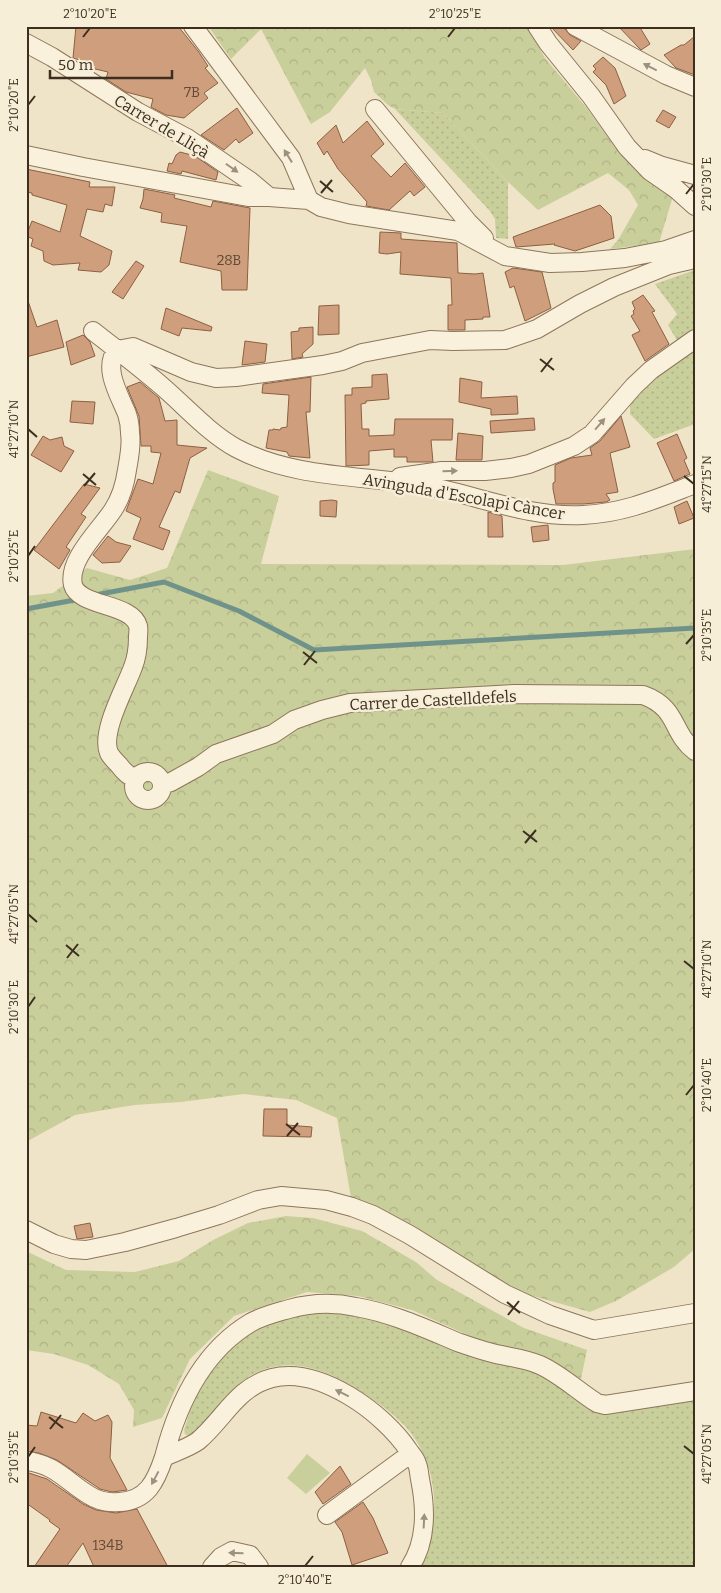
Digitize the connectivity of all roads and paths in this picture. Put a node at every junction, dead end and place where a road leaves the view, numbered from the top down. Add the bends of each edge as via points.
1 (193, 26) edge
2 (537, 26) edge
3 (575, 26) edge
4 (26, 43) edge
5 (695, 87) edge
6 (375, 109) dead end
7 (626, 147) junction
8 (26, 155) edge
9 (695, 175) edge
10 (269, 197) junction
11 (308, 200) junction
12 (695, 206) edge
13 (695, 240) edge
14 (505, 256) junction
15 (695, 259) edge
16 (93, 331) dead end
17 (695, 339) edge
18 (117, 350) junction
19 (384, 480) junction
20 (695, 484) edge
21 (695, 751) edge
22 (26, 1230) edge
23 (695, 1313) edge
24 (695, 1391) edge
25 (173, 1427) junction
26 (192, 1445) junction
27 (164, 1457) junction
28 (26, 1460) edge
29 (402, 1460) dead end
30 (327, 1515) dead end
31 (212, 1567) edge
32 (259, 1567) edge
33 (410, 1567) edge

11 -> 1 street via 291,158
2 - 7 street
5 -> 3 street via 666,76
4 -> 10 street, Carrer de Lliçà via 138,112 187,138
6 - 14 street via 468,222
7 - 9 street via 662,166
7 - 12 street via 650,171
8 - 10 street via 248,197
10 - 11 street
11 - 14 street via 349,214 458,231
13 - 14 street via 625,258 582,262 550,263
15 - 18 street via 669,265 614,287 537,329 506,340 430,340 362,353 323,365 216,378 190,372 133,347
16 - 18 street, Avinguda d'Escolapi Càncer
19 -> 17 street via 442,471 511,468 574,446 592,434 646,376
18 - 19 street, Avinguda d'Escolapi Càncer via 213,433 237,448 295,469
18 - 21 street, Carrer de Castelldefels via 113,354 112,368 131,435 126,478 114,509 83,551 72,576 74,587 81,595 123,612 134,618 138,626 134,667 108,735 109,752 127,775 136,779 151,773 162,785 216,754 273,734 294,720 350,703 514,694 643,695 659,702 671,714
19 - 20 street, Avinguda d'Escolapi Càncer via 429,487 526,511 581,516 612,513 648,503
22 - 23 street via 54,1244 86,1250 176,1228 258,1200 282,1196 319,1199 372,1215 505,1294 550,1315 594,1330
24 - 25 street via 605,1405 533,1362 477,1349 382,1313 343,1305 313,1304 269,1314 230,1337 197,1375
25 - 26 street via 183,1442
25 - 27 street
26 - 27 street
33 -> 26 street via 422,1539 424,1518 417,1464 400,1437 375,1413 353,1398 312,1380 291,1376 273,1378 255,1384
27 -> 28 street via 158,1474 144,1494 134,1500 112,1502 90,1496 49,1466
29 - 30 street
32 -> 31 street via 250,1556 232,1551

